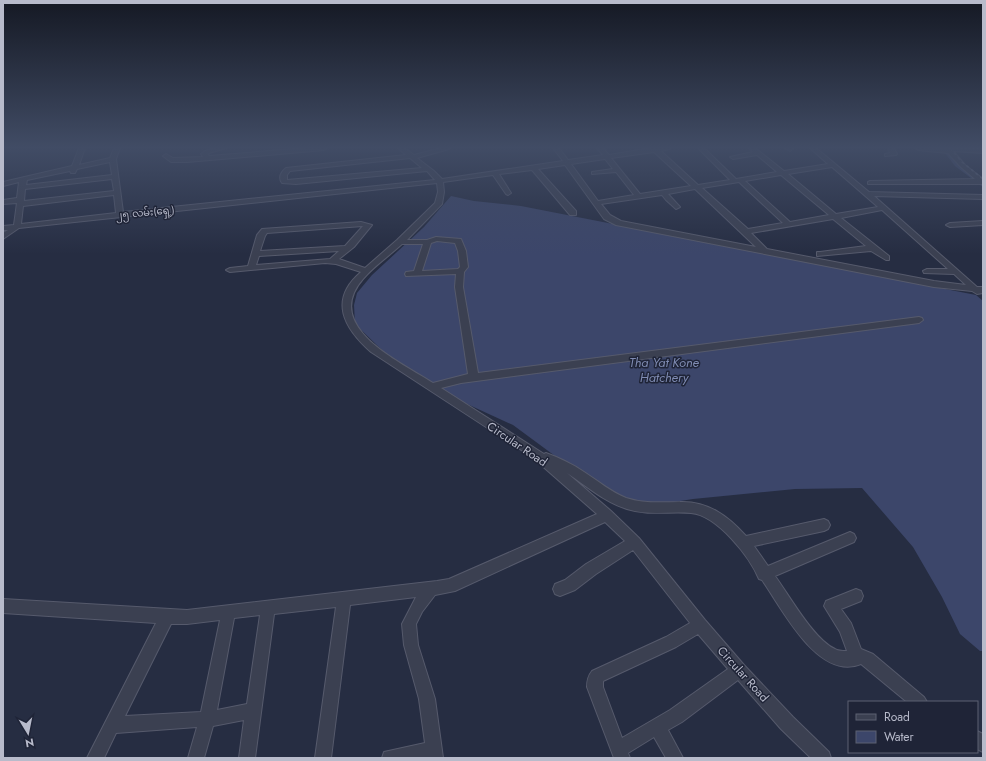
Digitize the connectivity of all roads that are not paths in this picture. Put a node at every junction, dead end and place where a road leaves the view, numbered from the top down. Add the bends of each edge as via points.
1 (24, 184) edge
2 (56, 184) edge
3 (116, 184) edge
4 (416, 184) edge
5 (440, 184) edge
6 (502, 184) edge
7 (547, 184) edge
8 (582, 184) edge
9 (628, 184) edge
10 (691, 184) edge
11 (716, 184) edge
12 (742, 184) edge
13 (796, 184) edge
14 (855, 184) edge
15 (23, 187) junction
16 (695, 187) junction
17 (664, 192) junction
18 (508, 193) dead end
19 (117, 194) junction
20 (868, 194) junction
21 (638, 196) junction
22 (983, 197) edge
23 (3, 202) edge
24 (21, 202) junction
25 (597, 203) junction
26 (676, 207) dead end
27 (884, 208) junction
28 (573, 213) dead end
29 (120, 214) junction
30 (836, 216) junction
31 (983, 223) edge
32 (788, 224) junction
33 (950, 224) dead end
34 (17, 226) junction
35 (3, 228) edge
36 (746, 232) junction
37 (3, 237) edge
38 (400, 242) junction
39 (428, 242) junction
40 (346, 248) junction
41 (873, 248) junction
42 (765, 252) junction
43 (254, 254) junction
44 (820, 254) dead end
45 (886, 258) dead end
46 (337, 262) junction
47 (251, 268) junction
48 (230, 270) dead end
49 (367, 271) junction
50 (460, 271) junction
51 (927, 271) dead end
52 (956, 272) junction
53 (418, 273) junction
54 (409, 274) dead end
55 (980, 290) edge
56 (983, 296) edge
57 (919, 320) dead end
58 (474, 378) junction
59 (432, 386) junction
60 (536, 454) junction
61 (607, 515) junction
62 (824, 525) dead end
63 (850, 538) dead end
64 (635, 542) junction
65 (742, 543) junction
66 (764, 574) junction
67 (431, 589) junction
68 (560, 589) dead end
69 (856, 596) dead end
70 (344, 598) junction
71 (3, 606) edge
72 (268, 608) junction
73 (228, 613) junction
74 (171, 617) junction
75 (700, 625) junction
76 (858, 658) junction
77 (739, 670) junction
78 (918, 701) edge
79 (253, 711) junction
80 (207, 719) junction
81 (116, 725) junction
82 (658, 728) junction
83 (434, 753) edge
84 (620, 754) edge
85 (94, 758) edge
86 (196, 758) edge
87 (247, 758) edge
88 (323, 758) edge
89 (390, 758) edge
90 (675, 758) edge
91 (823, 758) edge

1 - 15 street
2 - 15 street
3 - 19 street
4 - 29 street, ၂၅ လမ်း(ရှေ့)
5 - 38 street, Circular Road via 438,204
6 - 18 street
7 - 28 street
8 - 25 street
9 - 21 street
10 - 16 street
11 - 16 street
12 - 32 street
13 - 30 street
14 - 20 street
15 - 24 street
16 - 17 street
16 - 36 street
17 - 21 street
17 - 26 street
19 - 24 street
19 - 29 street
20 - 22 street
20 - 27 street
21 - 25 street
23 - 24 street
24 - 34 street
25 - 42 street via 608,218 620,223
27 - 30 street
27 - 52 street
29 - 34 street, ၂၅ လမ်း(ရှေ့)
30 - 32 street
30 - 41 street
31 - 33 street
32 - 36 street
34 - 35 street, ၂၅ လမ်း(ရှေ့)
34 - 37 street
36 - 42 street
38 - 39 street
38 - 49 street, Circular Road
39 - 50 street via 436,239 458,241 464,267
39 - 53 street
40 - 43 street
40 - 43 street via 368,225 265,231
40 - 46 street via 334,259
41 - 44 street
41 - 45 street
42 - 55 street
43 - 47 street
46 - 47 street
46 - 49 street
47 - 48 street
49 - 59 street, Circular Road via 352,286 347,297 349,324 358,337 374,350
50 - 53 street
50 - 58 street via 459,287
51 - 52 street
52 - 55 street
53 - 54 street
55 - 56 street
57 - 58 street
58 - 59 street
59 - 60 street, Circular Road
60 - 61 street, Circular Road
60 - 65 street via 565,466 627,504 646,508 683,506 705,510 722,520
61 - 64 street, Circular Road
61 - 67 street via 450,586
62 - 65 street
63 - 66 street
64 - 68 street
64 - 75 street, Circular Road
65 - 66 street
66 - 76 street via 808,634 828,654 834,657
67 - 70 street
67 - 83 street via 417,607 409,624 411,645 427,699
69 - 76 street via 831,606 846,628
70 - 72 street
70 - 88 street
71 - 74 street
72 - 73 street
72 - 79 street
73 - 74 street
73 - 80 street
74 - 81 street via 165,621
75 - 77 street, Circular Road
75 - 84 street via 595,679
76 - 78 street via 861,656 872,662
77 - 82 street
77 - 91 street, Circular Road
79 - 80 street
79 - 87 street
80 - 81 street
80 - 86 street
81 - 85 street
82 - 84 street
82 - 90 street
83 - 89 street

